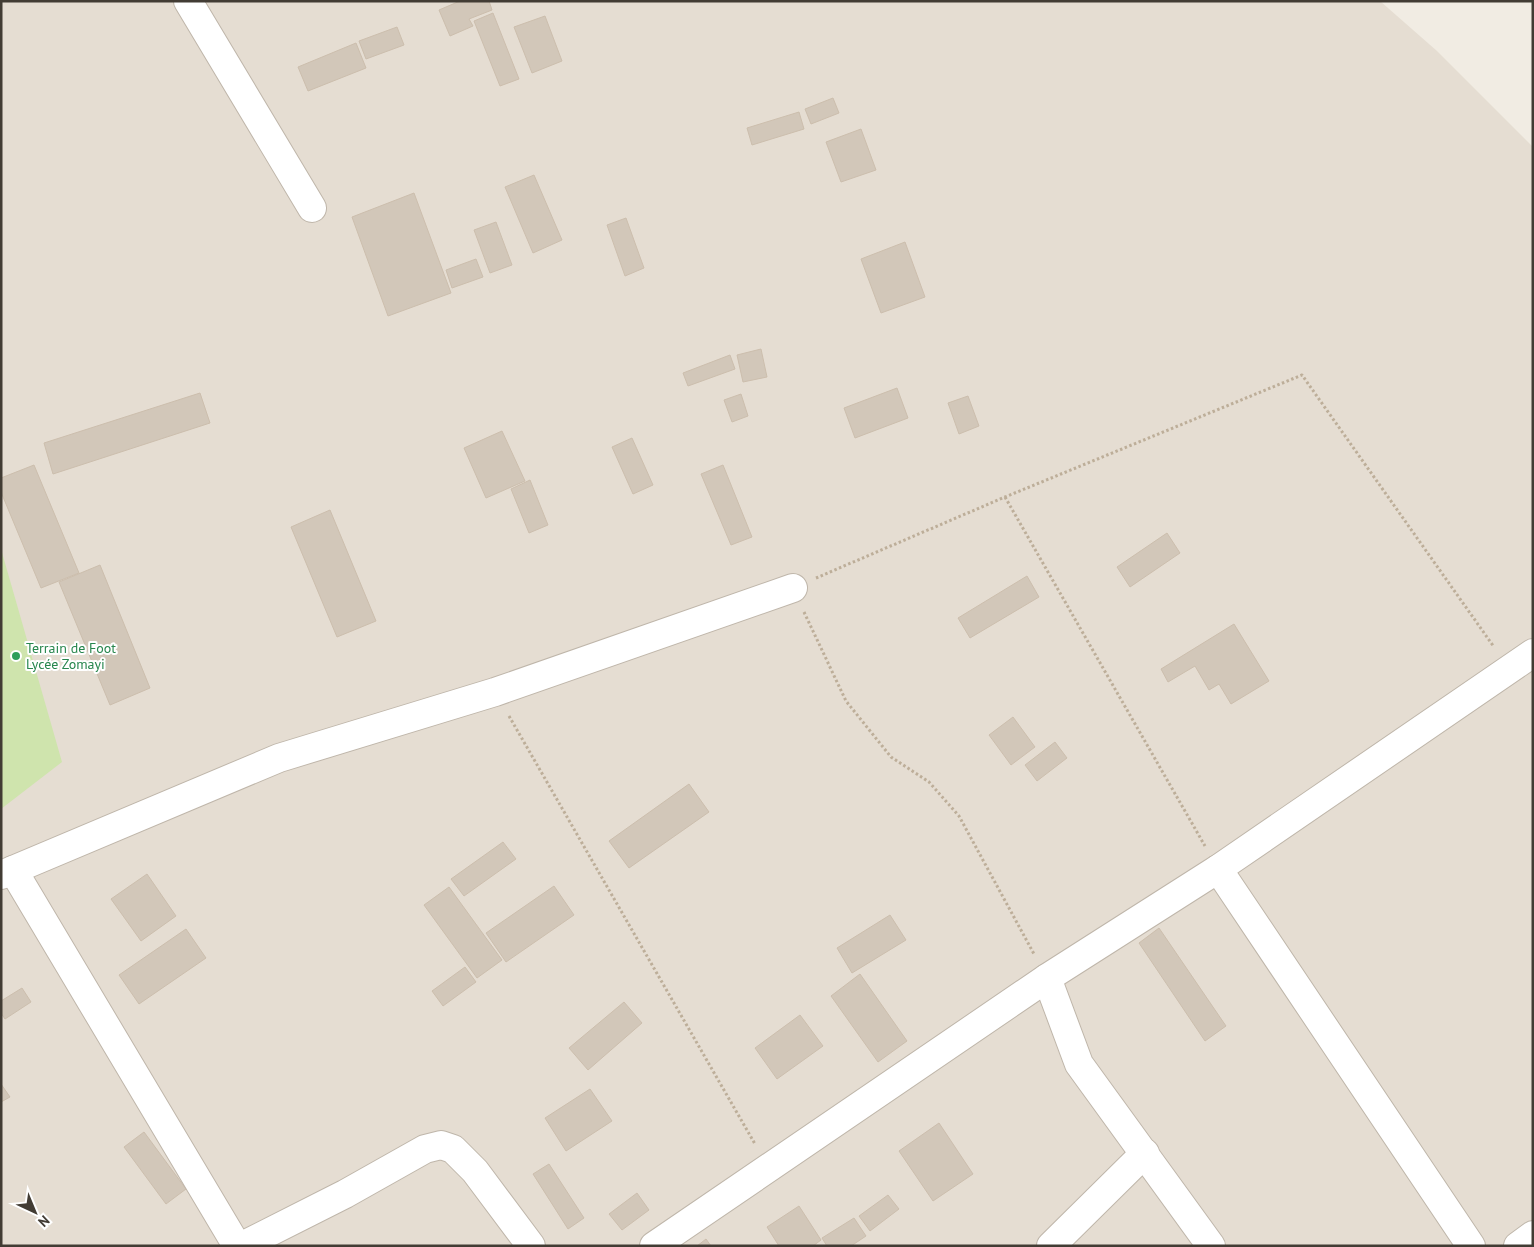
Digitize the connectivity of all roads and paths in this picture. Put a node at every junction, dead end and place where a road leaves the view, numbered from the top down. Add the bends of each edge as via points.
1 (188, 1) edge
2 (312, 208) dead end
3 (1005, 497) junction
4 (793, 588) junction
5 (1533, 653) edge
6 (1509, 668) junction
7 (495, 692) junction
8 (1218, 869) junction
9 (7, 872) edge
10 (1047, 978) junction
11 (1145, 1153) junction
12 (768, 1167) junction
13 (1533, 1236) edge
14 (237, 1246) edge
15 (242, 1246) edge
16 (532, 1246) edge
17 (654, 1246) edge
18 (1051, 1246) edge
19 (1211, 1246) edge
20 (1471, 1246) edge
21 (1518, 1246) edge

1 - 2 street
3 - 4 path
3 - 6 path via 1302,375
3 - 8 path
4 - 7 street
4 - 10 path via 846,701 891,757 928,782 960,816
5 - 6 street
6 - 8 street
7 - 9 street via 279,758
7 - 12 path
8 - 10 street
8 - 20 street
9 - 14 street
10 - 11 street via 1079,1064
10 - 12 street
11 - 18 street
11 - 19 street
12 - 17 street
13 - 21 street
15 - 16 street via 425,1149 441,1145 452,1149 475,1171

